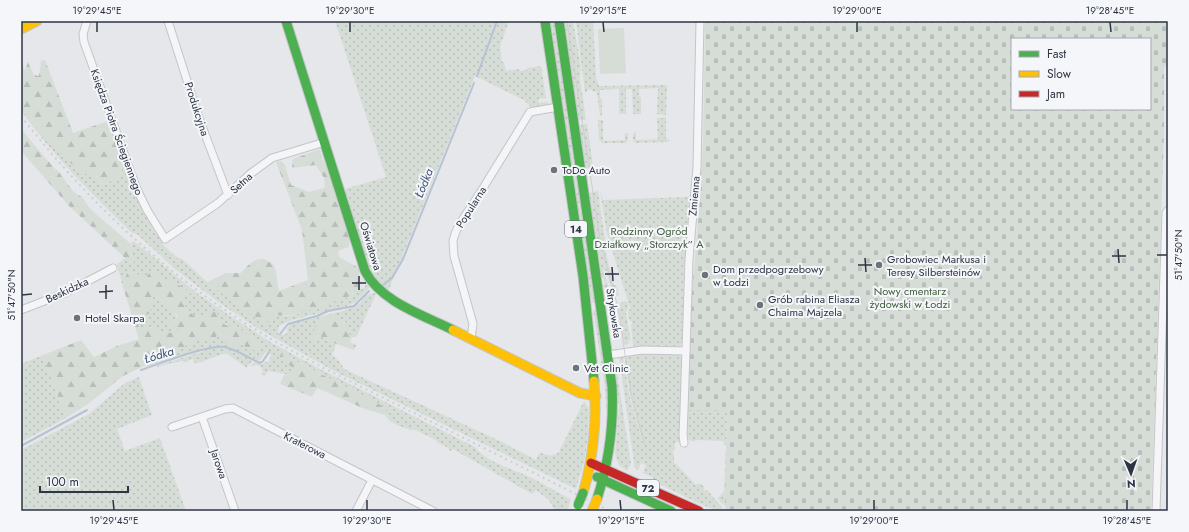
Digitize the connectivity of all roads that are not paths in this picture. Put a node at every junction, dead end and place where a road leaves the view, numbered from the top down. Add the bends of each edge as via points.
1 (37, 21) edge
2 (87, 21) edge
3 (168, 21) edge
4 (286, 21) edge
5 (544, 21) edge
6 (559, 21) edge
7 (700, 21) edge
8 (21, 29) edge
9 (558, 107) junction
10 (325, 142) junction
11 (228, 196) junction
12 (1168, 210) edge
13 (165, 239) joint
14 (113, 268) dead end
15 (21, 310) edge
16 (471, 339) junction
17 (686, 351) junction
18 (608, 355) junction
19 (596, 396) junction
20 (202, 417) junction
21 (172, 427) dead end
22 (684, 443) dead end
23 (591, 463) junction
24 (606, 469) junction
25 (589, 473) junction
26 (372, 480) junction
27 (604, 480) junction
28 (577, 508) edge
29 (235, 511) edge
30 (356, 511) edge
31 (433, 511) edge
32 (592, 511) edge
33 (671, 511) edge
34 (699, 511) edge
35 (1156, 511) edge

1 - 8 main road
2 - 13 street, Księdza Piotra Ściegiennego via 83,34 84,42 136,187
3 - 11 street, Produkcyjna
4 - 10 main road, Oświatowa
5 - 9 main road, 14
6 - 18 main road, Strykowska / 14
7 - 17 street, Zmienna via 697,167 689,258
9 - 16 street, Popularna via 530,112 455,234 453,249 473,324
9 - 19 main road, 14 via 588,309
10 - 11 street, Setna via 272,158
10 - 16 main road, Oświatowa via 365,271 373,286 387,298
11 - 13 street, Setna
12 - 35 street
14 - 15 street, Beskidzka via 65,293
16 - 19 main road, Oświatowa via 580,393
17 - 18 street via 642,350
17 - 22 street, Zmienna
18 - 24 main road, Strykowska / 14 via 613,417
19 - 23 main road, 14 via 596,435
20 - 21 street, Kraterowa
20 - 26 street, Kraterowa via 233,408
20 - 29 street, Jarowa
23 - 24 main road
23 - 25 main road, 14
24 - 27 main road, Strykowska / 14
24 - 34 main road, 72
25 - 27 main road, 72
25 - 28 main road, 14, bridge
26 - 30 street
26 - 31 street, Kraterowa
27 - 32 main road, Strykowska / 14, bridge
27 - 33 main road, 72

